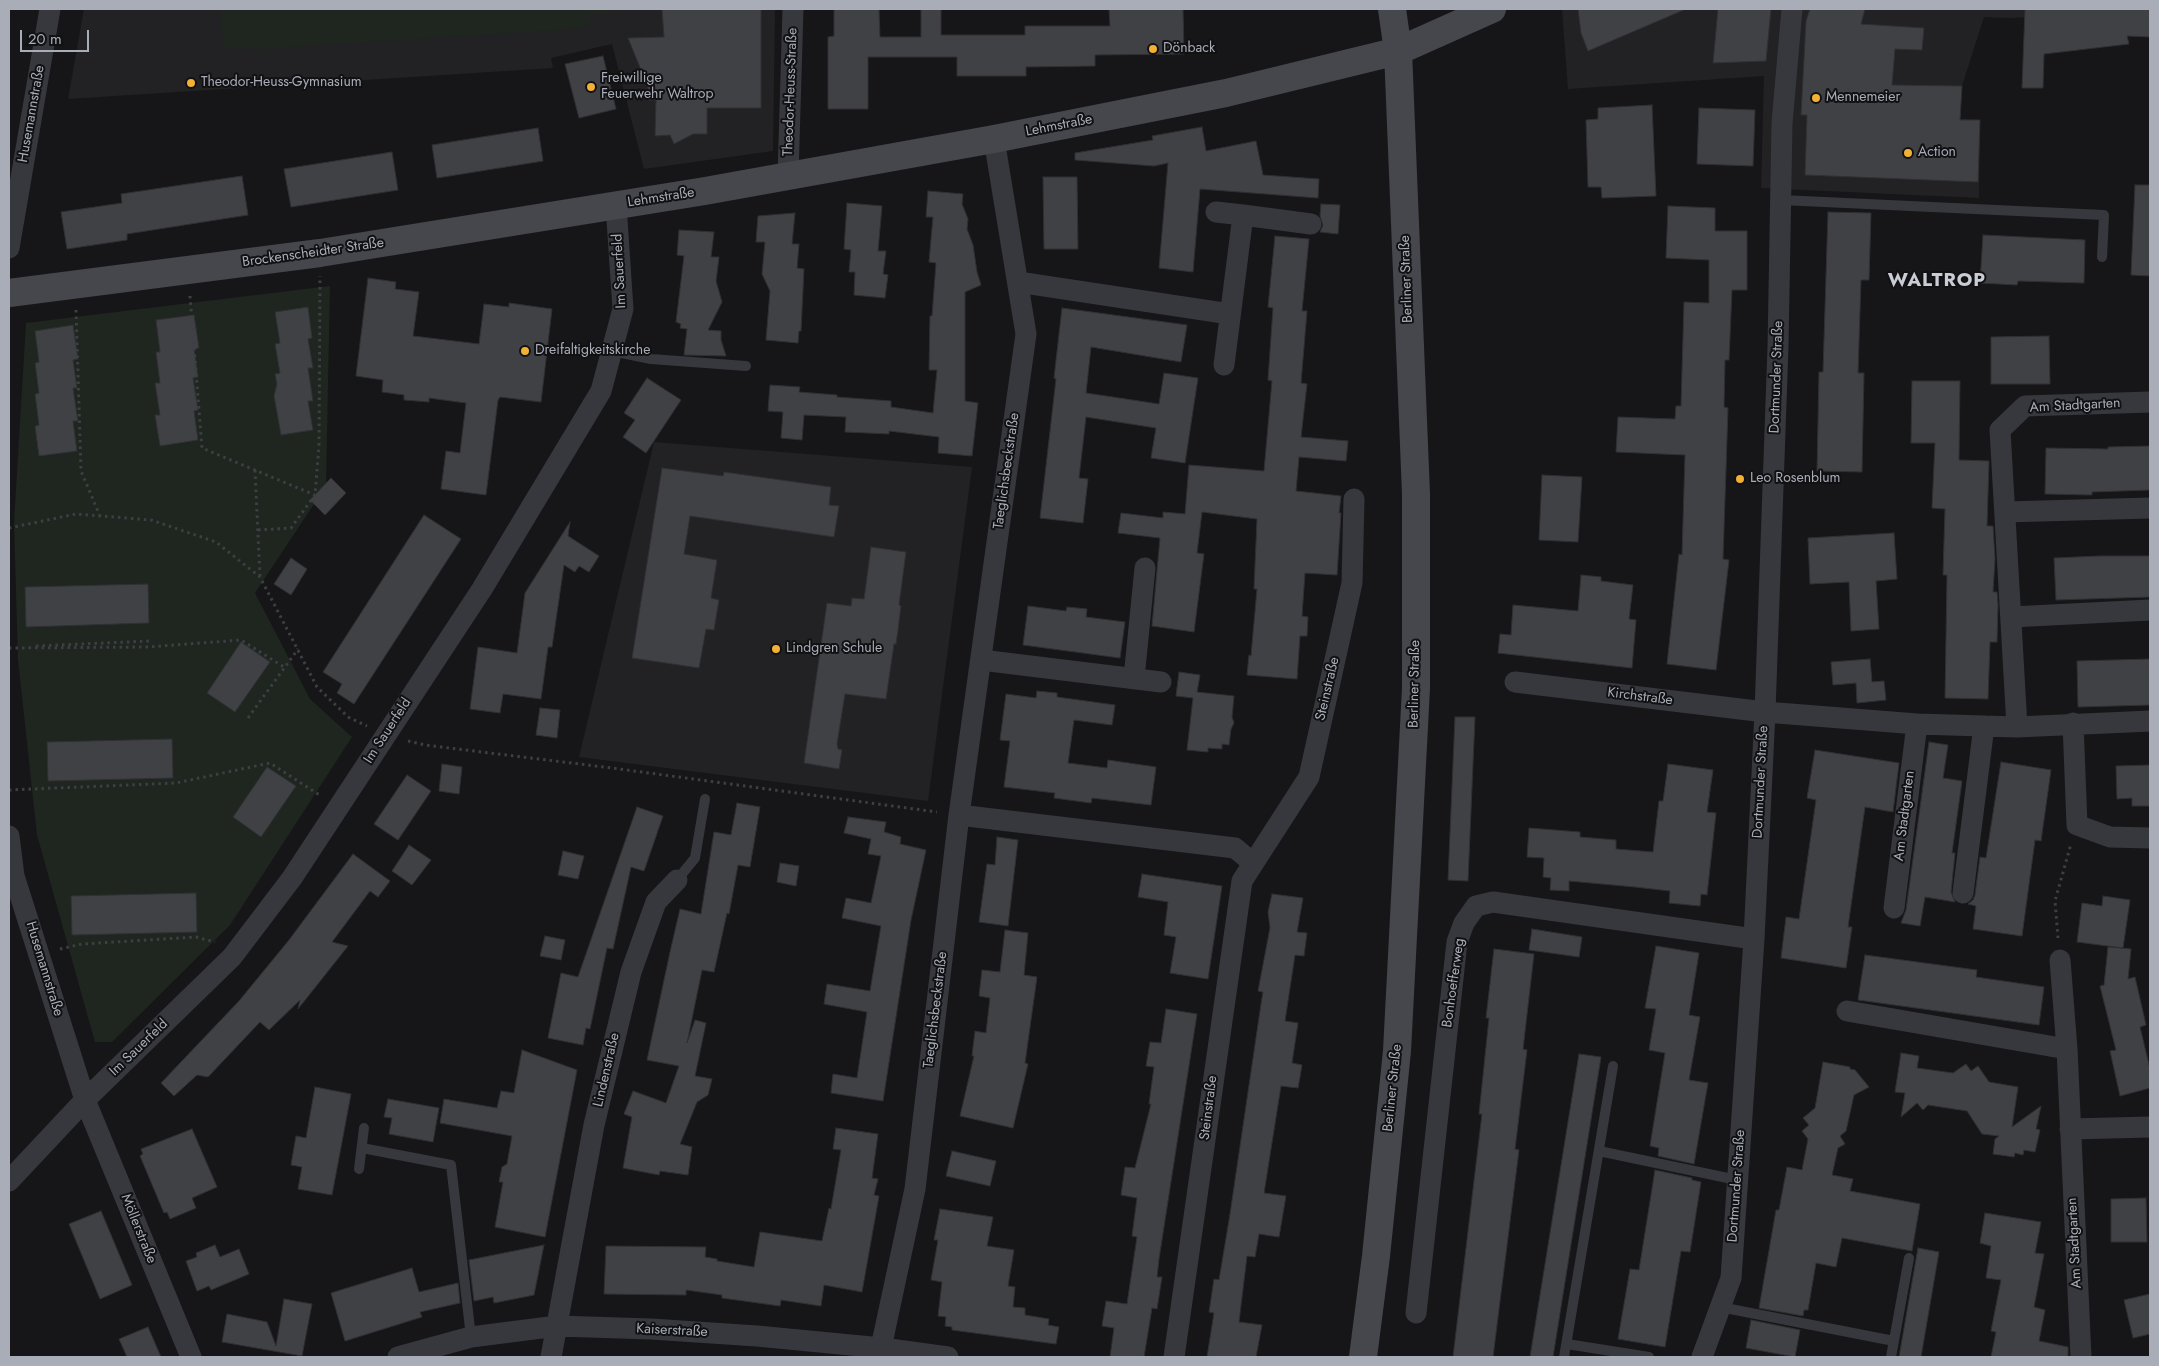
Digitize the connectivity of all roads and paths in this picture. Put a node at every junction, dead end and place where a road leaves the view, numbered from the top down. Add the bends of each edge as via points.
1 (50, 9) edge
2 (793, 9) edge
3 (1392, 9) edge
4 (1492, 9) edge
5 (1792, 9) edge
6 (1398, 51) junction
7 (994, 139) junction
8 (788, 176) junction
9 (1781, 200) junction
10 (616, 205) junction
11 (1216, 212) dead end
12 (1243, 215) junction
13 (1311, 224) dead end
14 (9, 248) edge
15 (320, 253) junction
16 (2102, 257) dead end
17 (188, 270) junction
18 (1018, 282) junction
19 (75, 284) junction
20 (9, 293) edge
21 (1230, 314) junction
22 (612, 351) junction
23 (1224, 365) dead end
24 (746, 366) dead end
25 (2150, 402) edge
26 (254, 470) junction
27 (315, 495) junction
28 (1354, 499) dead end
29 (2150, 508) edge
30 (2005, 512) junction
31 (100, 516) junction
32 (9, 528) edge
33 (258, 530) junction
34 (1145, 568) dead end
35 (260, 577) junction
36 (2150, 610) edge
37 (2011, 617) junction
38 (150, 641) dead end
39 (9, 648) edge
40 (298, 649) junction
41 (981, 660) junction
42 (284, 668) junction
43 (1134, 678) junction
44 (1161, 682) dead end
45 (1514, 682) dead end
46 (1765, 712) junction
47 (248, 718) dead end
48 (2150, 721) edge
49 (2073, 723) junction
50 (1917, 724) junction
51 (1984, 726) junction
52 (2017, 727) junction
53 (386, 735) junction
54 (9, 790) edge
55 (706, 799) dead end
56 (338, 807) junction
57 (959, 815) junction
58 (2077, 824) junction
59 (9, 836) edge
60 (2150, 838) edge
61 (1253, 863) junction
62 (677, 880) joint
63 (1963, 893) dead end
64 (1894, 908) dead end
65 (1754, 939) junction
66 (40, 954) junction
67 (232, 957) junction
68 (2060, 960) joint
69 (1847, 1011) dead end
70 (2067, 1049) junction
71 (1613, 1066) dead end
72 (85, 1100) junction
73 (2150, 1127) edge
74 (364, 1128) dead end
75 (2070, 1129) junction
76 (362, 1148) junction
77 (1599, 1151) junction
78 (358, 1170) dead end
79 (1737, 1180) junction
80 (9, 1181) edge
81 (1909, 1258) dead end
82 (1720, 1307) junction
83 (1416, 1313) dead end
84 (558, 1326) junction
85 (471, 1337) junction
86 (1894, 1341) junction
87 (1566, 1344) junction
88 (881, 1352) edge
89 (191, 1357) edge
90 (398, 1357) edge
91 (551, 1357) edge
92 (948, 1357) edge
93 (1174, 1357) edge
94 (1363, 1357) edge
95 (1564, 1357) edge
96 (1649, 1357) edge
97 (1702, 1357) edge
98 (1891, 1357) edge
99 (2080, 1357) edge

1 - 14 street, Husemannstraße
2 - 8 street, Theodor-Heuss-Straße
3 - 6 street, Berliner Straße
4 - 6 street, Lehmstraße
5 - 9 street, Dortmunder Straße via 1782,123
6 - 7 street, Lehmstraße via 1226,93
6 - 94 street, Berliner Straße via 1416,494 1416,688 1397,1051
7 - 8 street, Lehmstraße
7 - 18 street, Taeglichsbeckstraße
8 - 10 street, Lehmstraße
9 - 16 lane via 2104,215
9 - 46 street, Dortmunder Straße
10 - 15 street, Brockenscheidter Straße
10 - 22 street, Im Sauerfeld via 623,309
11 - 12 street
12 - 13 street
12 - 21 street
15 - 17 street, Brockenscheidter Straße
15 - 27 path via 319,445
17 - 19 street, Brockenscheidter Straße
17 - 26 path via 202,448
18 - 21 street
18 - 41 street, Taeglichsbeckstraße via 1026,334
19 - 20 street, Brockenscheidter Straße
19 - 31 path via 81,471
21 - 23 street
22 - 24 lane via 651,359
22 - 53 street, Im Sauerfeld via 601,391 482,589
25 - 30 street, Am Stadtgarten via 2025,406 2000,430
26 - 27 path
26 - 33 path
27 - 33 path via 291,528
28 - 61 street, Steinstraße via 1352,583 1309,777
29 - 30 street
30 - 37 street, Am Stadtgarten
31 - 32 path via 76,514
31 - 35 path via 151,520 216,542
33 - 35 path
34 - 43 street
35 - 40 path
36 - 37 street
37 - 52 street, Am Stadtgarten
38 - 39 path
39 - 42 path via 148,648 241,640
40 - 42 path
40 - 53 path via 317,687 348,717
41 - 43 street
41 - 57 street, Taeglichsbeckstraße
42 - 47 path
43 - 44 street
45 - 46 street, Kirchstraße
46 - 50 street
46 - 65 street, Dortmunder Straße
48 - 49 street
49 - 52 street
49 - 58 street
50 - 51 street
50 - 64 street, Am Stadtgarten
51 - 52 street
51 - 63 street
53 - 56 street, Im Sauerfeld
53 - 57 path via 425,745
54 - 56 path via 176,783 270,763
55 - 62 lane, Lindenstraße via 694,858
56 - 67 street, Im Sauerfeld via 292,878
57 - 61 street via 1235,848
57 - 88 street, Taeglichsbeckstraße via 915,1189
58 - 60 street via 2110,837
58 - 68 path via 2055,901
59 - 66 street, Husemannstraße via 14,876
61 - 93 street, Steinstraße via 1242,881
62 - 84 street, Lindenstraße via 656,902 631,972 594,1125
65 - 79 street, Dortmunder Straße
65 - 83 street, Bonhoefferweg via 1494,902 1476,906 1464,923 1457,942
66 - 67 path via 82,944 196,937 219,944
66 - 72 street, Husemannstraße
67 - 72 street, Im Sauerfeld
68 - 70 street, Am Stadtgarten
69 - 70 street
70 - 75 street, Am Stadtgarten
71 - 77 lane
72 - 80 street, Im Sauerfeld
72 - 89 street, Möllerstraße
73 - 75 street
74 - 76 lane
75 - 99 street, Am Stadtgarten
76 - 78 lane
76 - 85 lane via 451,1165
77 - 79 lane
77 - 87 lane
79 - 82 street, Dortmunder Straße via 1731,1278
81 - 86 lane
82 - 86 lane
82 - 97 street, Dortmunder Straße
84 - 85 street, Kaiserstraße
84 - 88 street, Kaiserstraße via 660,1330
84 - 91 street, Lindenstraße
85 - 90 street, Kaiserstraße
86 - 98 lane
87 - 95 lane
87 - 96 lane
88 - 92 street, Kaiserstraße

